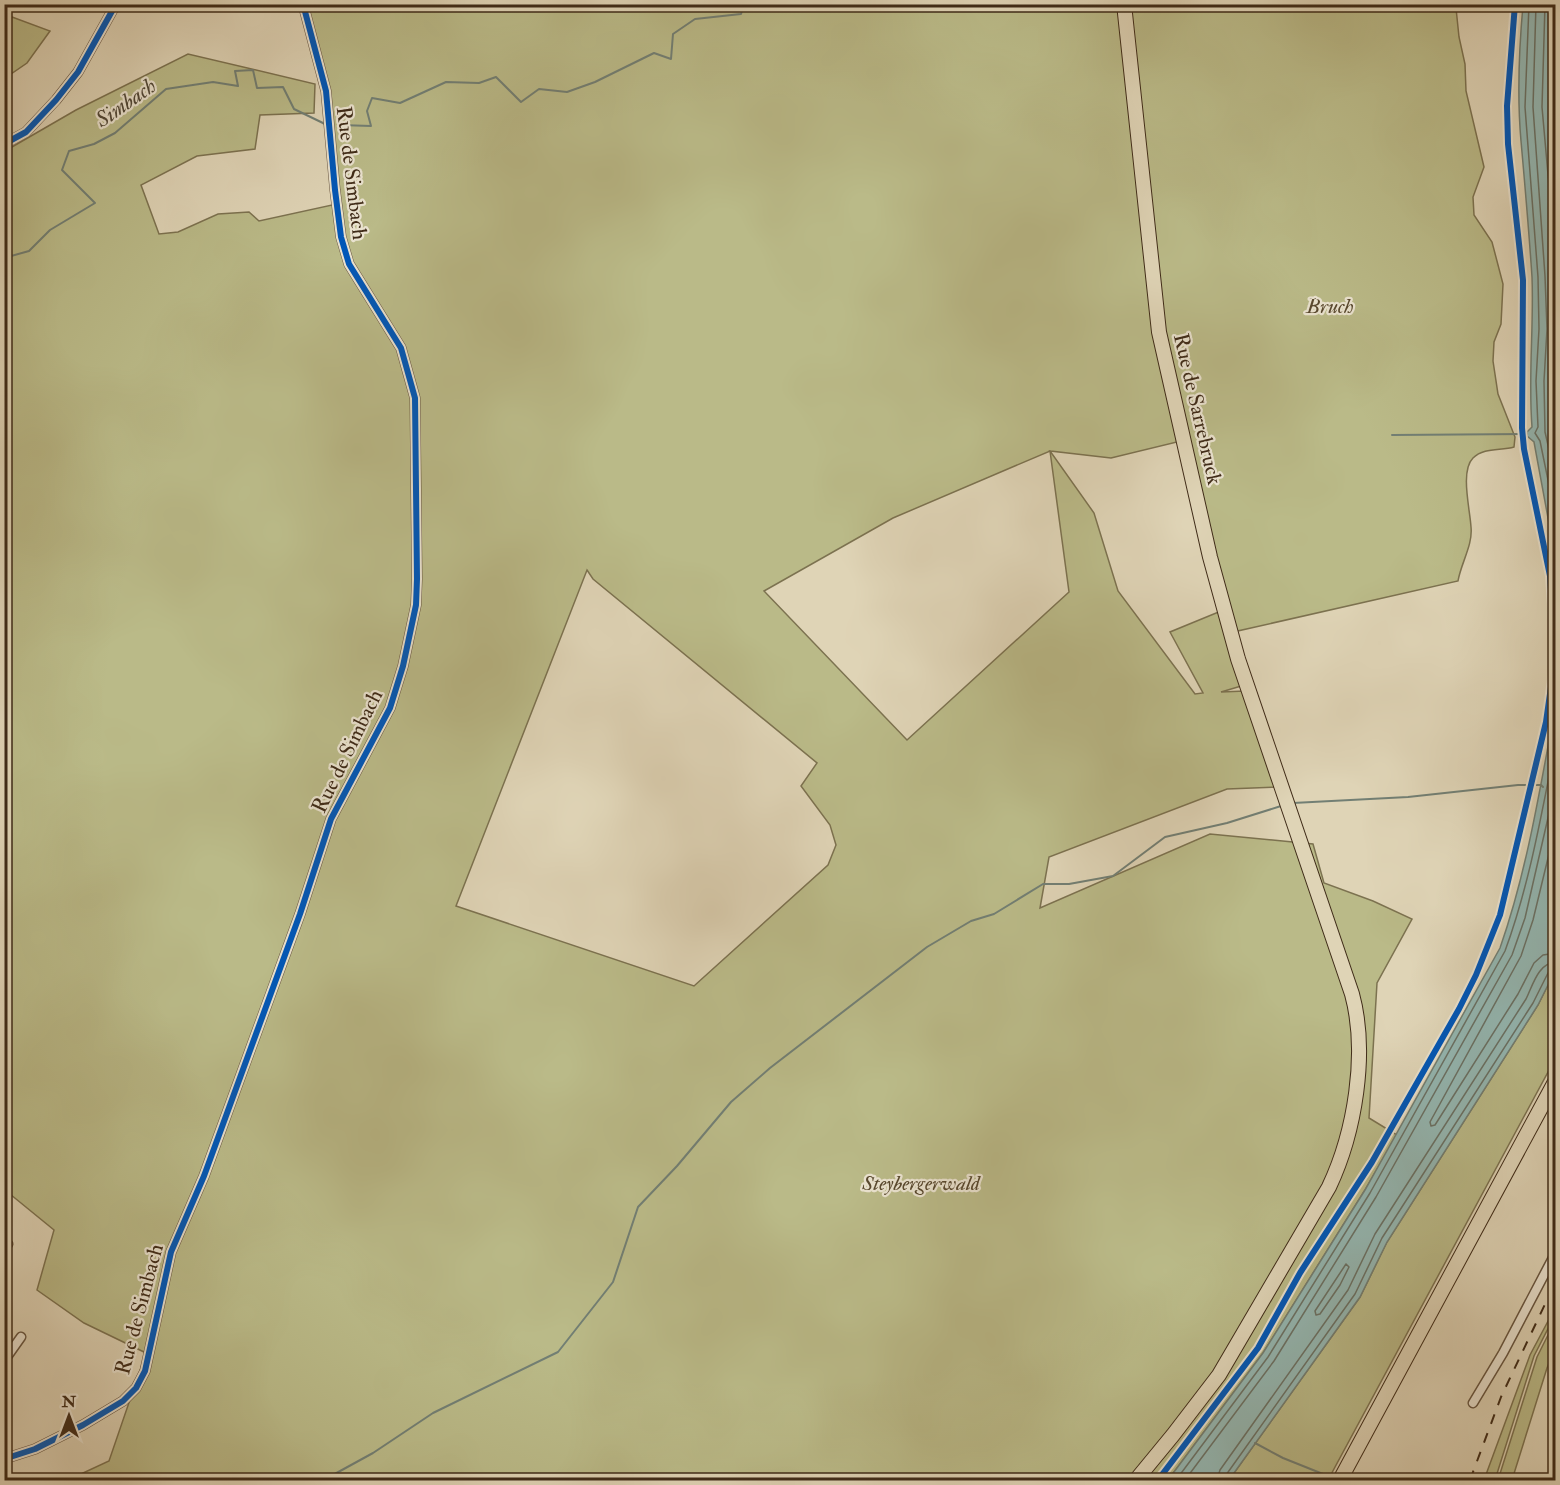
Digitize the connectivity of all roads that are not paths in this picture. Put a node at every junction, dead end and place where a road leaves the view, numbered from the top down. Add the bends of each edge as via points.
1 (116, 4) edge
2 (303, 4) edge
3 (1124, 4) edge
4 (4, 144) edge
5 (1556, 1080) edge
6 (1556, 1252) edge
7 (21, 1337) dead end
8 (4, 1361) edge
9 (1473, 1403) dead end
10 (4, 1459) edge
11 (1342, 1476) edge
12 (1136, 1480) edge

1 - 4 street via 78,72 56,100 26,132
2 - 10 street, Rue de Simbach via 326,91 341,237 349,264 401,348 415,398 417,579 411,632 390,708 331,819 204,1176 171,1252 145,1371 123,1401 35,1449
3 - 12 main road, Rue de Sarrebruck via 1159,332 1210,557 1230,632 1356,1006 1359,1028 1349,1134 1329,1187 1236,1348 1198,1404
5 - 11 main road
6 - 9 street
7 - 8 street

